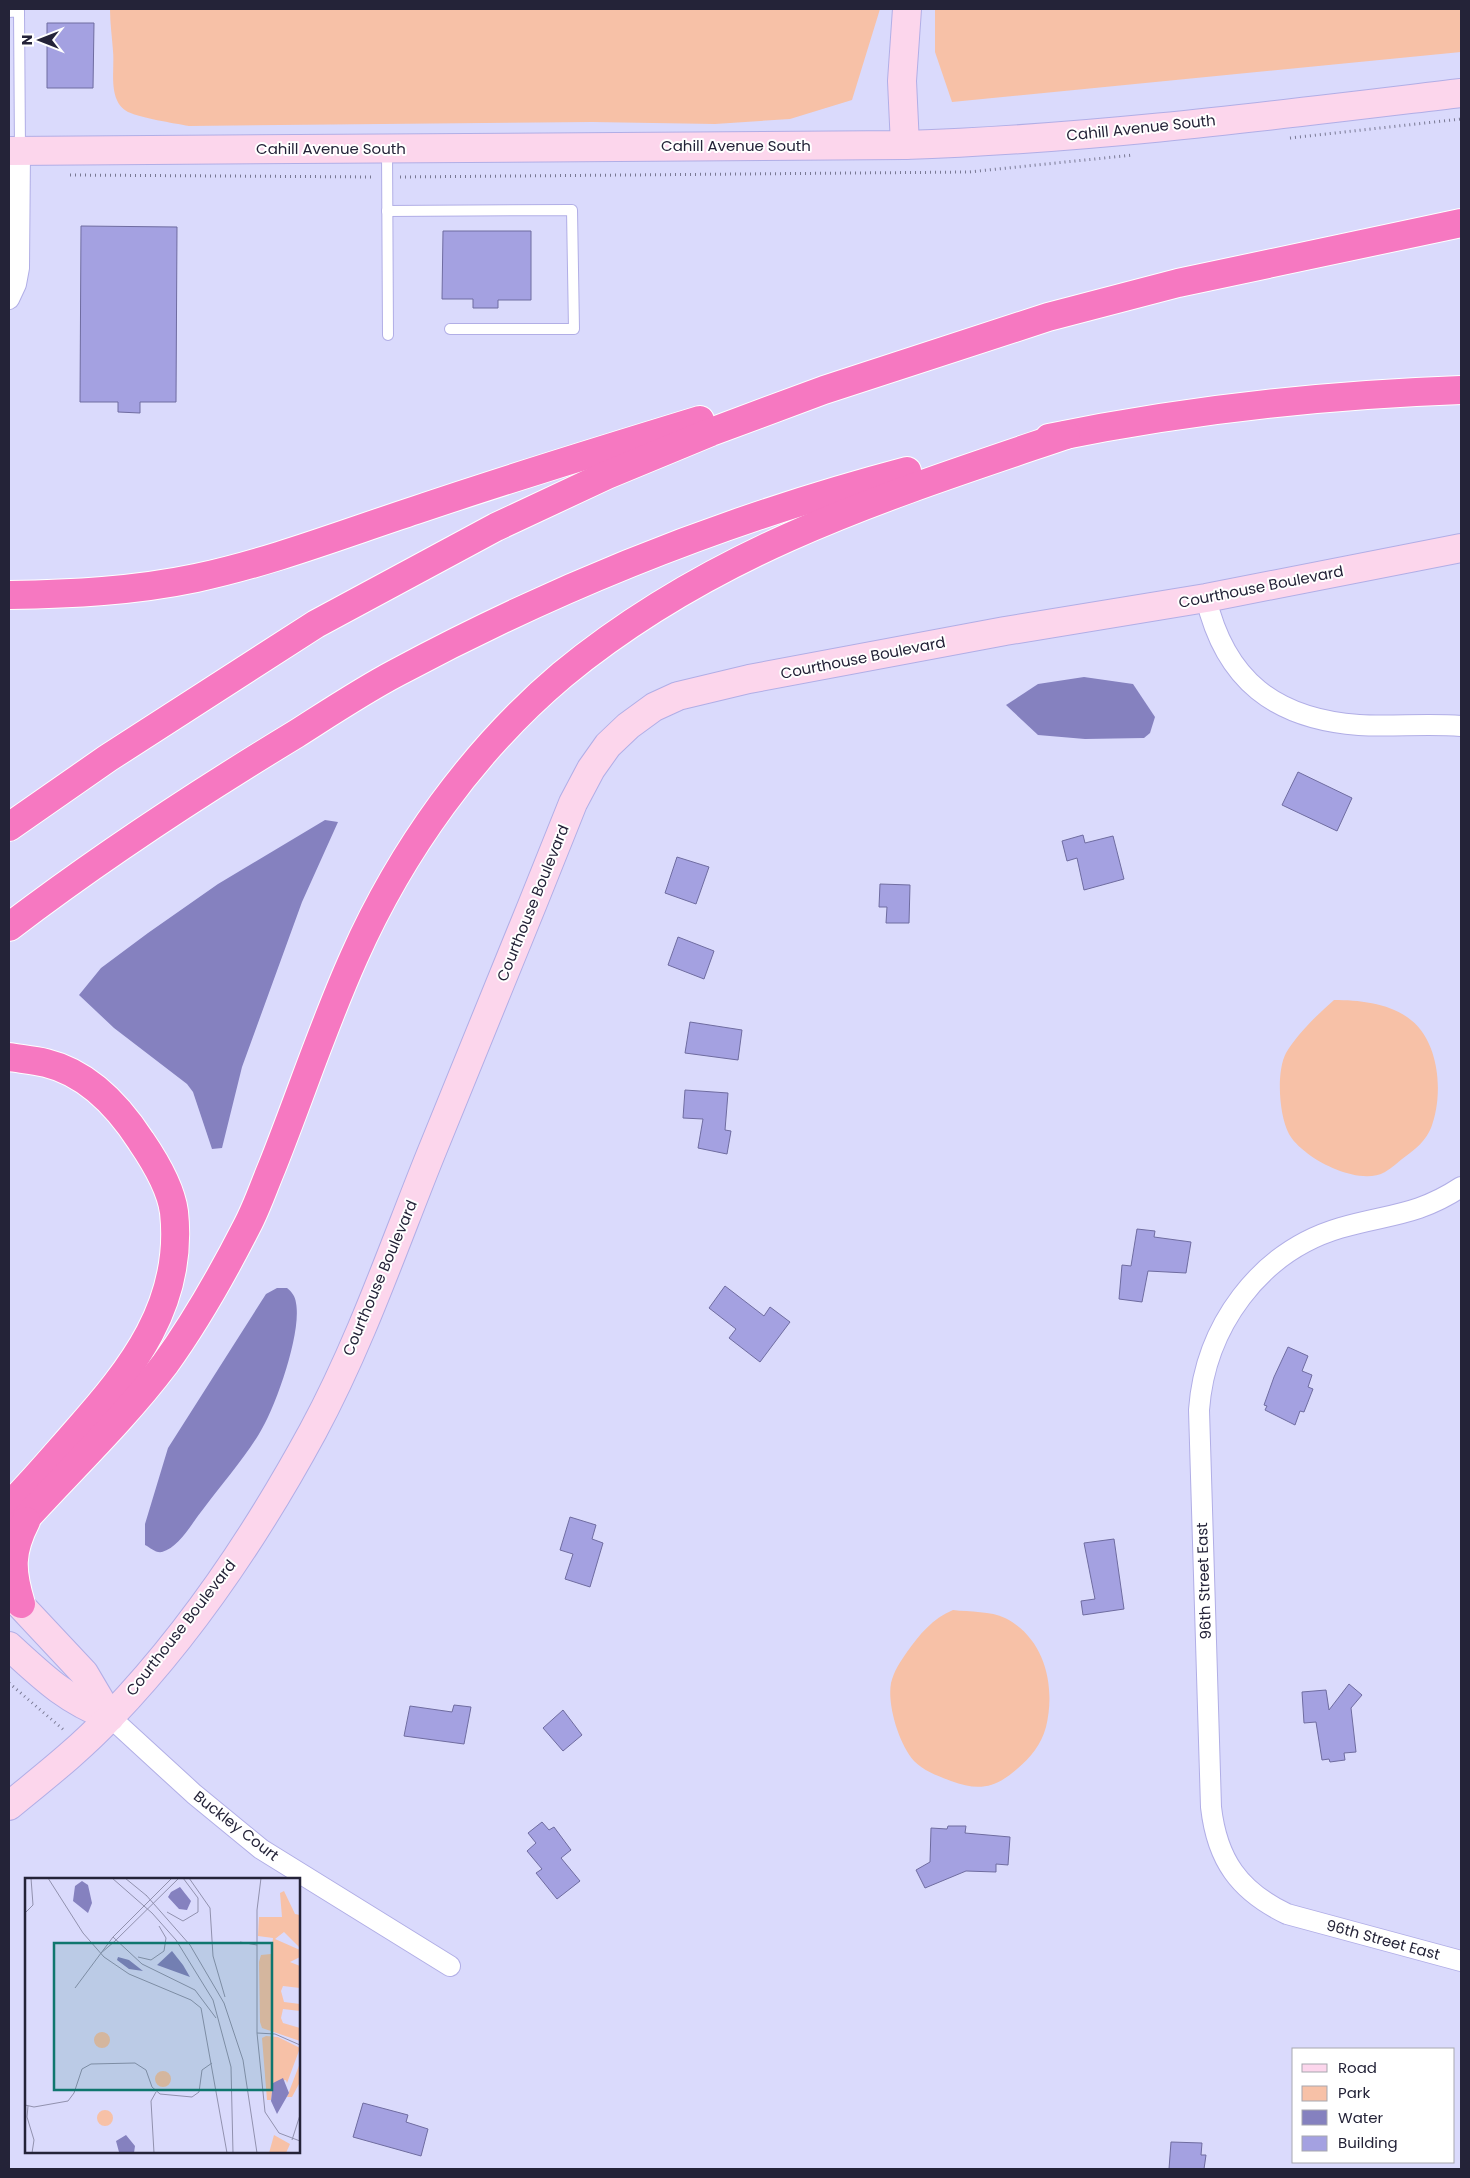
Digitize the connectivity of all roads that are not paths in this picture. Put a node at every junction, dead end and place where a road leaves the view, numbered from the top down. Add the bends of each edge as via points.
1 (907, 9) edge
2 (14, 11) edge
3 (1461, 93) edge
4 (14, 96) edge
5 (906, 145) junction
6 (387, 148) junction
7 (14, 151) edge
8 (387, 211) junction
9 (1461, 223) edge
10 (9, 299) edge
11 (450, 329) dead end
12 (388, 335) dead end
13 (915, 359) junction
14 (1461, 390) edge
15 (1066, 435) junction
16 (1461, 548) edge
17 (9, 595) edge
18 (1206, 598) junction
19 (1461, 726) edge
20 (9, 827) edge
21 (9, 927) edge
22 (9, 1057) edge
23 (1461, 1187) edge
24 (17, 1503) edge
25 (9, 1536) edge
26 (15, 1598) edge
27 (9, 1646) edge
28 (110, 1717) junction
29 (9, 1806) edge
30 (1461, 1962) edge
31 (450, 1966) dead end

1 - 5 street via 902,81
2 - 4 lane
3 - 5 street, Cahill Avenue South via 1030,139
4 - 7 lane
5 - 6 street, Cahill Avenue South
6 - 7 street, Cahill Avenue South
6 - 8 lane
7 - 10 street via 19,268
8 - 11 lane via 572,210 574,329
8 - 12 lane
9 - 13 highway via 1178,283 1048,317
13 - 17 highway via 763,400 273,558 134,588 76,594
13 - 20 highway via 712,432 607,475 496,527 316,624 108,758
14 - 15 highway via 1249,405
15 - 21 highway via 885,477 717,529 644,557 466,637 394,674 230,774 147,828
15 - 24 highway via 853,509 751,553 662,603 607,640 559,678 511,724 468,771 389,886 354,957 249,1222 208,1297 165,1363 116,1421
16 - 18 street, Courthouse Boulevard
18 - 19 street via 1212,625 1233,666 1242,677 1278,703 1306,715 1335,722
18 - 28 street, Courthouse Boulevard via 1005,631 702,689 654,707 608,745 591,768 573,803 359,1330 313,1430 221,1582
22 - 24 highway via 48,1064 86,1081 125,1116 157,1166 174,1211 175,1255 154,1328 134,1361
23 - 30 street, 96th Street East via 1419,1210 1321,1235 1287,1253 1260,1275 1235,1304 1217,1335 1204,1371 1199,1410 1213,1825 1225,1860 1247,1889 1287,1914
24 - 25 highway
24 - 26 highway via 13,1555
26 - 28 street via 84,1673
27 - 28 street via 66,1696
28 - 29 street, Courthouse Boulevard
28 - 31 street, Buckley Court via 194,1794 261,1849

